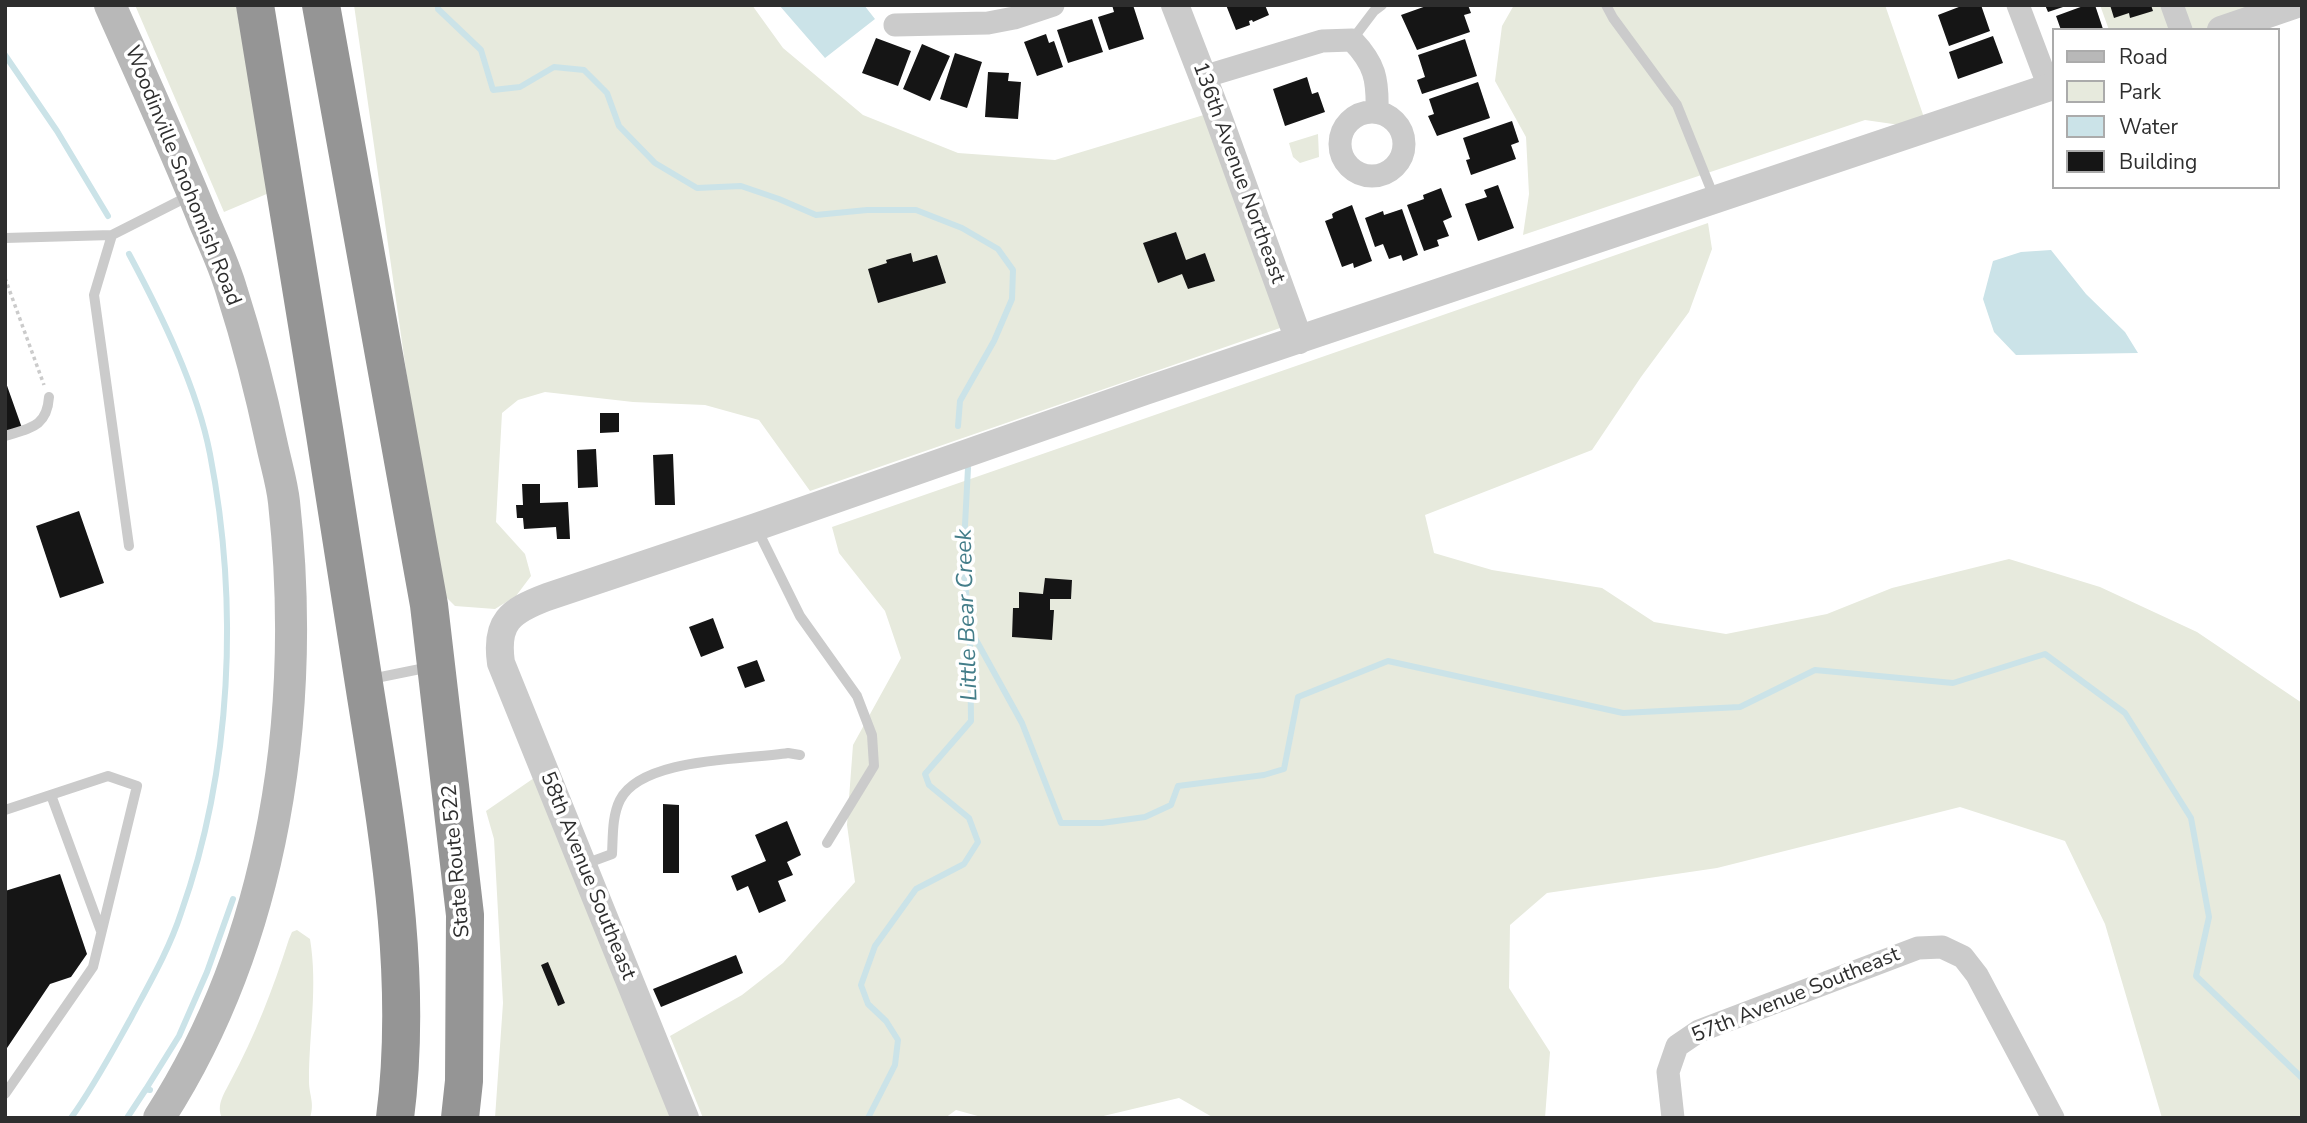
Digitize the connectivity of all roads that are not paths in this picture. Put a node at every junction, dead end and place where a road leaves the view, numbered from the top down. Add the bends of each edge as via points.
1 (110, 5) edge
2 (255, 5) edge
3 (321, 5) edge
4 (1053, 5) edge
5 (1175, 5) edge
6 (1382, 5) edge
7 (1606, 5) edge
8 (2018, 5) edge
9 (2172, 5) edge
10 (2294, 5) edge
11 (895, 25) dead end
12 (2180, 28) edge
13 (2227, 28) edge
14 (1352, 40) junction
15 (1203, 77) junction
16 (2051, 87) edge
17 (1377, 112) dead end
18 (193, 193) junction
19 (1715, 200) junction
20 (112, 235) junction
21 (5, 238) edge
22 (1299, 341) junction
23 (49, 397) road end
24 (5, 436) edge
25 (756, 527) junction
26 (129, 546) dead end
27 (436, 666) junction
28 (363, 681) junction
29 (800, 755) dead end
30 (51, 795) junction
31 (5, 810) edge
32 (827, 843) dead end
33 (582, 865) junction
34 (101, 931) junction
35 (5, 1094) edge
36 (159, 1118) edge
37 (394, 1118) edge
38 (460, 1118) edge
39 (685, 1118) edge
40 (1673, 1118) edge
41 (2053, 1118) edge

1 - 18 main road, Woodinville Snohomish Road
2 - 28 highway
3 - 27 highway, State Route 522 via 429,605
4 - 11 street via 988,23
5 - 15 street, 136th Avenue Northeast
6 - 14 lane
7 - 19 lane via 1677,105
8 - 16 street
9 - 12 street
10 - 13 street
14 - 15 street via 1322,41
14 - 17 street via 1373,67
15 - 22 street, 136th Avenue Northeast
16 - 19 street
18 - 20 lane
18 - 36 main road, Woodinville Snohomish Road via 231,288 260,386 284,499 292,611 282,770 259,890 220,1003 186,1077
19 - 22 street
20 - 21 lane
20 - 26 lane via 94,295
22 - 25 street
23 - 24 lane via 48,410 37,426
25 - 32 lane via 800,616 857,696 872,735 874,766
25 - 33 street, 58th Avenue Southeast via 527,604 510,616 500,633 501,663
27 - 28 lane
27 - 38 highway, State Route 522 via 466,915
28 - 37 highway via 391,863 400,973
29 - 33 lane via 681,765 643,778 621,799 612,854
30 - 31 lane
30 - 34 lane
30 - 34 lane via 108,776 137,786
33 - 39 street, 58th Avenue Southeast
34 - 35 lane via 93,967
40 - 41 street, 57th Avenue Southeast via 1668,1072 1677,1046 1699,1031 1918,948 1942,947 1963,957 1977,975

